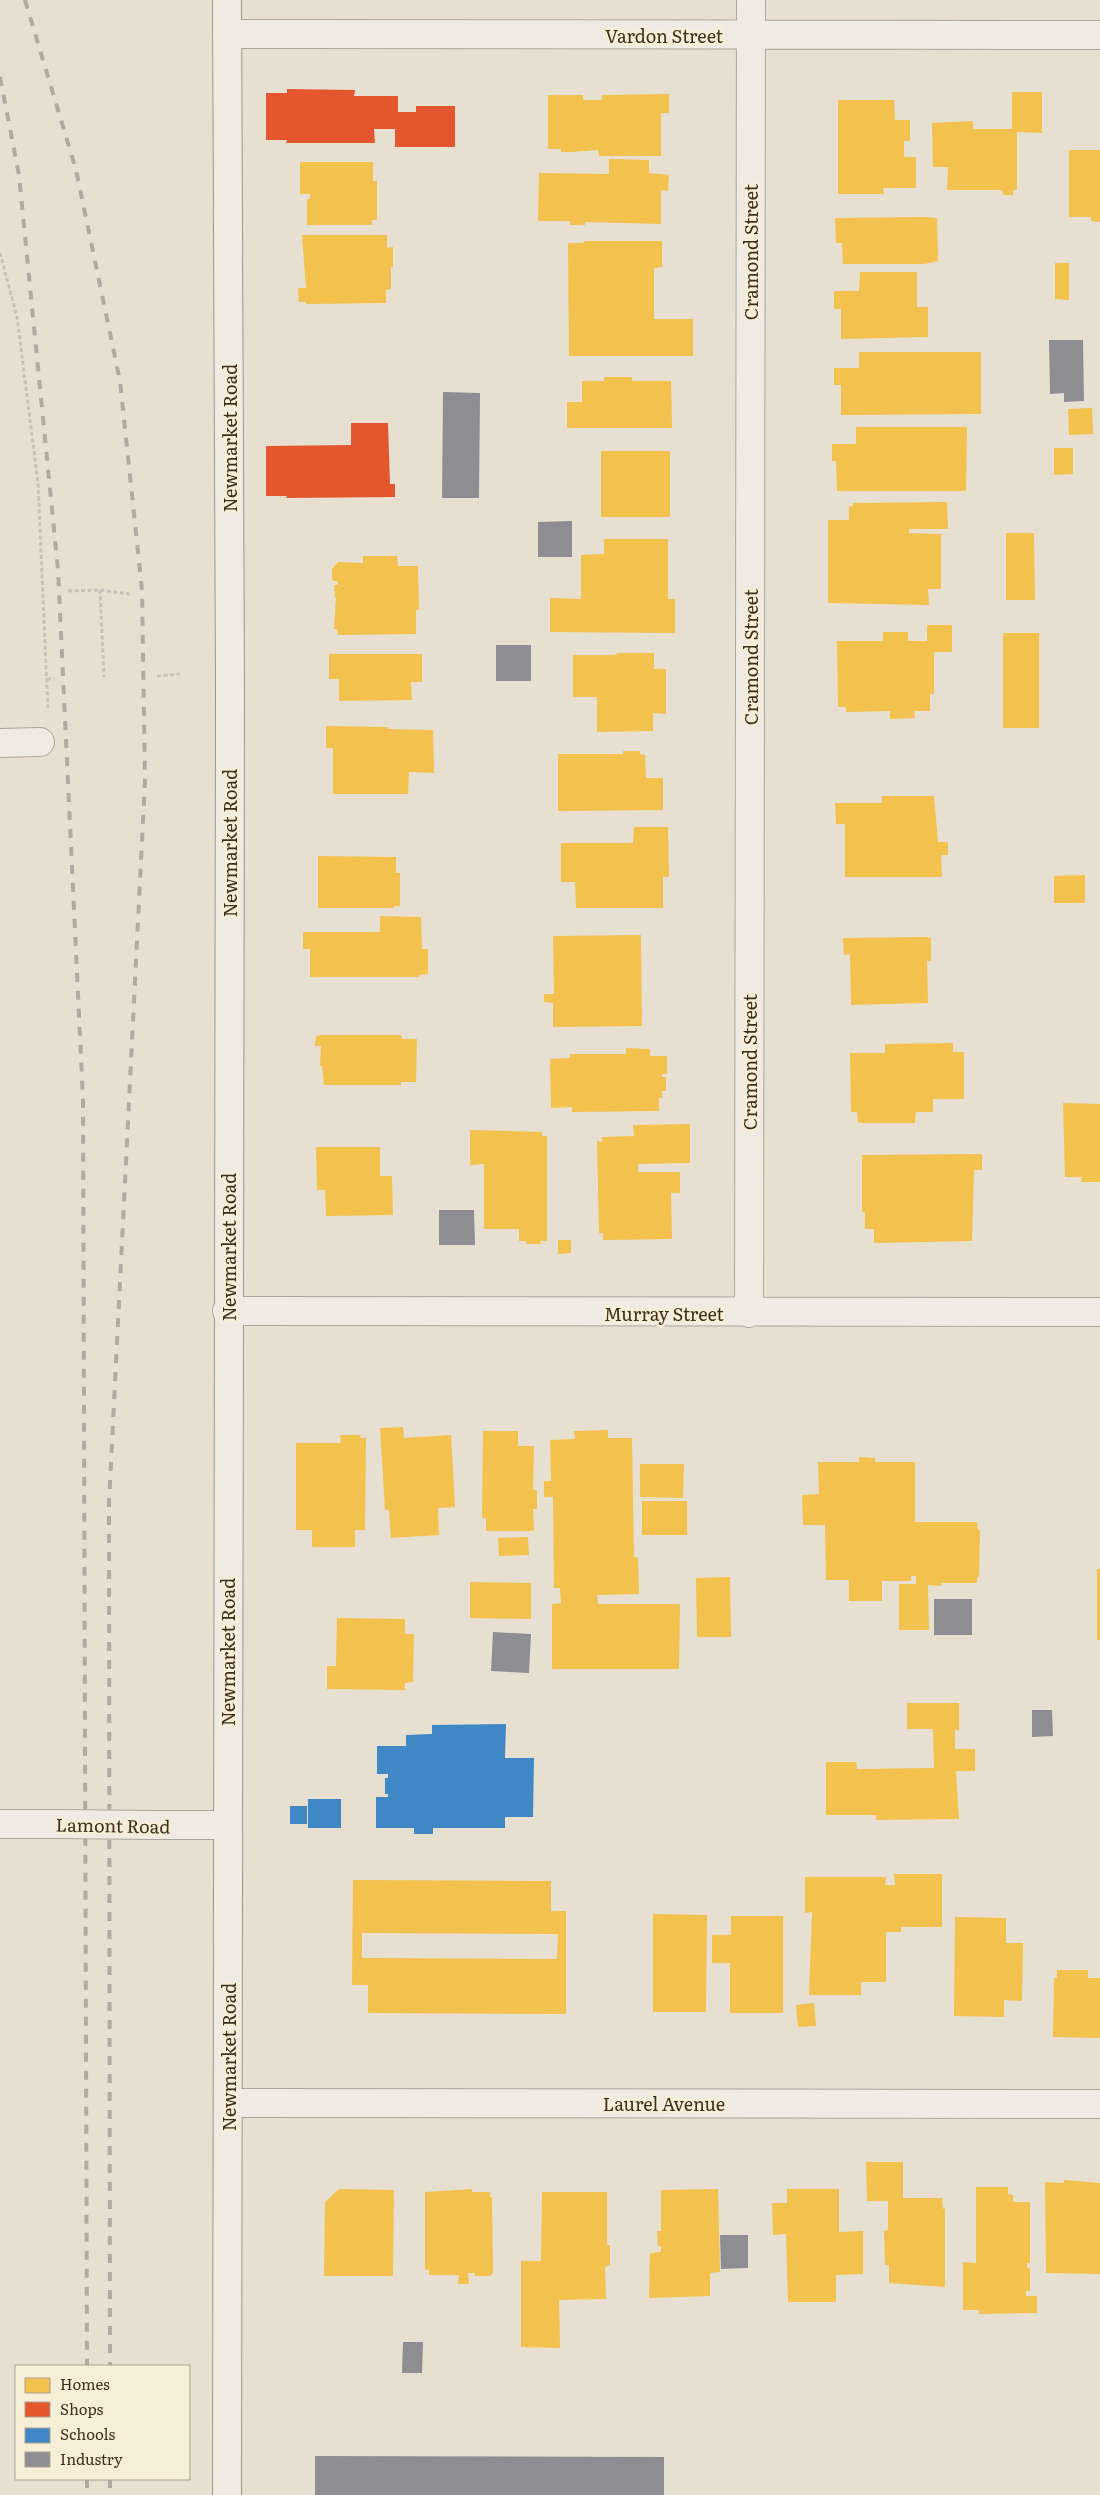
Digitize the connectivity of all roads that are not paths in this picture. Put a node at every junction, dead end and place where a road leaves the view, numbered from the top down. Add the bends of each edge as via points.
1 (227, 0) edge
2 (751, 0) edge
3 (227, 34) junction
4 (751, 35) junction
5 (1100, 35) edge
6 (40, 742) dead end
7 (0, 743) edge
8 (228, 1311) junction
9 (1100, 1312) edge
10 (749, 1313) junction
11 (0, 1824) edge
12 (226, 1825) junction
13 (228, 2103) junction
14 (1100, 2104) edge
15 (226, 2495) edge

1 - 3 street, Newmarket Road
2 - 4 street, Cramond Street
3 - 4 street, Vardon Street
3 - 8 street, Newmarket Road
4 - 5 street, Vardon Street
4 - 10 street, Cramond Street
6 - 7 street
8 - 10 street, Murray Street
8 - 12 street, Newmarket Road
9 - 10 street, Murray Street
11 - 12 street, Lamont Road, bridge
12 - 13 street, Newmarket Road
13 - 14 street, Laurel Avenue
13 - 15 street, Newmarket Road

